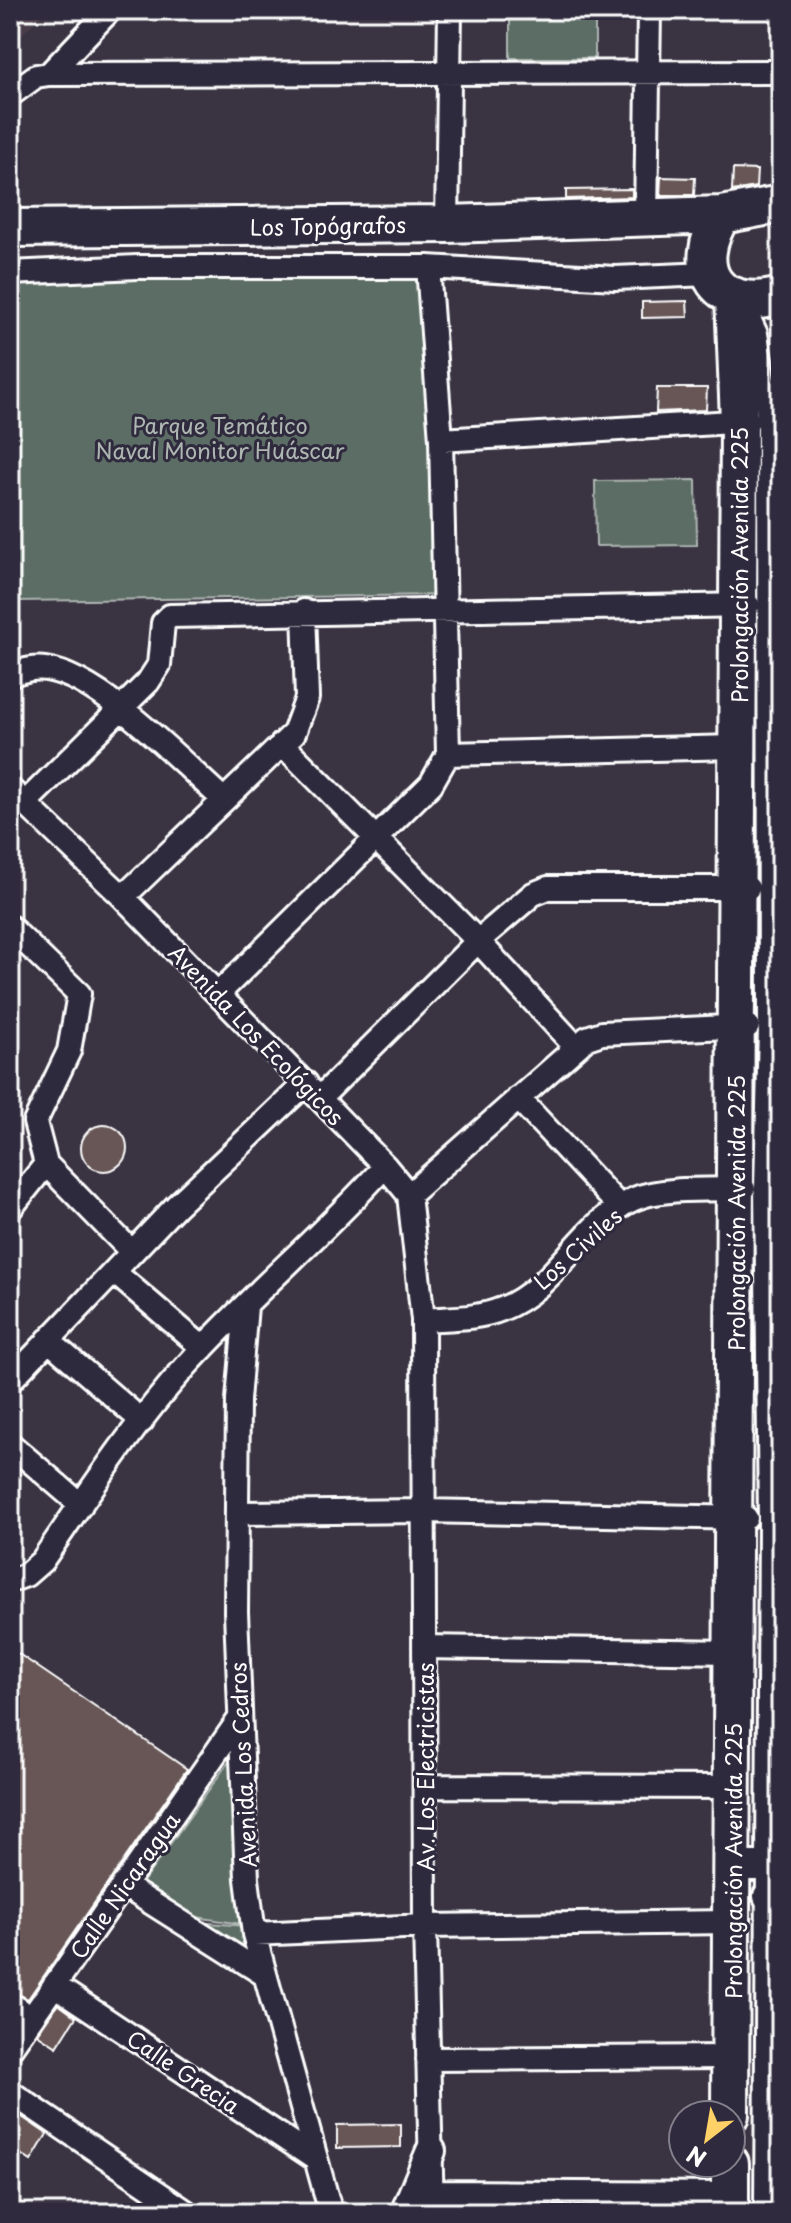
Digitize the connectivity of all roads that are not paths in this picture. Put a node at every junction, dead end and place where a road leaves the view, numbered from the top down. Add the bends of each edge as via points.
1 (110, 10) edge
2 (450, 10) edge
3 (649, 10) edge
4 (781, 72) edge
5 (649, 73) junction
6 (49, 74) junction
7 (448, 75) junction
8 (10, 95) edge
9 (781, 204) edge
10 (722, 215) junction
11 (646, 218) junction
12 (447, 224) junction
13 (10, 228) edge
14 (428, 267) junction
15 (10, 273) edge
16 (721, 286) junction
17 (781, 296) edge
18 (763, 421) edge
19 (441, 440) junction
20 (763, 563) edge
21 (762, 605) edge
22 (446, 609) junction
23 (304, 611) junction
24 (10, 675) edge
25 (122, 709) junction
26 (282, 744) junction
27 (762, 747) edge
28 (448, 754) junction
29 (17, 796) edge
30 (224, 800) junction
31 (375, 840) junction
32 (762, 888) edge
33 (123, 897) junction
34 (10, 927) edge
35 (478, 941) junction
36 (218, 994) junction
37 (762, 1027) edge
38 (575, 1046) junction
39 (313, 1091) junction
40 (518, 1098) junction
41 (46, 1164) junction
42 (385, 1166) junction
43 (761, 1188) edge
44 (409, 1195) junction
45 (620, 1207) junction
46 (10, 1209) edge
47 (132, 1252) junction
48 (114, 1272) junction
49 (246, 1306) junction
50 (423, 1320) junction
51 (48, 1340) junction
52 (203, 1348) junction
53 (10, 1381) edge
54 (142, 1421) junction
55 (10, 1444) edge
56 (81, 1505) junction
57 (423, 1511) junction
58 (239, 1513) junction
59 (734, 1518) junction
60 (776, 1519) edge
61 (10, 1581) edge
62 (424, 1647) junction
63 (733, 1652) junction
64 (238, 1721) junction
65 (425, 1786) junction
66 (733, 1787) junction
67 (732, 1866) junction
68 (774, 1866) edge
69 (123, 1885) junction
70 (774, 1896) edge
71 (732, 1922) junction
72 (425, 1926) junction
73 (254, 1934) junction
74 (265, 1975) junction
75 (54, 1985) junction
76 (10, 2049) edge
77 (730, 2057) junction
78 (428, 2059) junction
79 (10, 2092) edge
80 (730, 2099) edge
81 (431, 2151) junction
82 (314, 2158) junction
83 (730, 2190) edge
84 (432, 2202) edge
85 (188, 2213) edge
86 (331, 2213) edge
87 (405, 2213) edge
88 (766, 2213) edge

1 - 6 street
2 - 7 street
3 - 5 street
4 - 5 street
5 - 7 street
5 - 11 street
6 - 7 street
6 - 8 street via 36,76
7 - 12 street
9 - 10 main road, Los Topógrafos
10 - 11 main road, Los Topógrafos
10 - 16 main road, Prolongación Avenida 225 via 705,246
11 - 12 main road, Los Topógrafos
11 - 16 main road via 689,243
12 - 13 main road, Los Topógrafos
14 - 15 street via 137,267
14 - 16 street
14 - 19 street
16 - 17 main road via 758,300
16 - 18 main road, Prolongación Avenida 225
18 - 19 street
18 - 20 main road, Prolongación Avenida 225
19 - 22 street
20 - 21 main road, Prolongación Avenida 225
21 - 22 street
21 - 27 main road, Prolongación Avenida 225
22 - 23 street
22 - 28 street
23 - 25 street via 165,618 159,665
23 - 26 street via 307,698 294,733
24 - 25 street via 44,668 64,673
25 - 29 street
25 - 30 street
26 - 30 street
26 - 31 street
27 - 28 street
27 - 32 main road, Prolongación Avenida 225
28 - 31 street via 431,784
29 - 33 street, Avenida Los Ecológicos
30 - 33 street
31 - 35 street
31 - 36 street
32 - 35 street via 548,888 533,894
32 - 37 main road, Prolongación Avenida 225
33 - 36 street, Avenida Los Ecológicos
34 - 41 street via 79,994 69,1051 35,1122
35 - 38 street
35 - 39 street
36 - 39 street, Avenida Los Ecológicos
37 - 38 street via 602,1033
37 - 43 main road, Prolongación Avenida 225
38 - 40 street
39 - 42 street, Avenida Los Ecológicos
39 - 47 street
40 - 44 street
40 - 45 street
41 - 46 street
41 - 47 street
42 - 44 street, Avenida Los Ecológicos
42 - 49 street
43 - 45 street, Los Civiles via 650,1195
43 - 59 main road, Prolongación Avenida 225
43 - 60 street, Prolongación Avenida 225
44 - 50 street
45 - 50 street, Los Civiles via 552,1274 505,1309
47 - 48 street
48 - 51 street
48 - 52 street
49 - 52 street
49 - 58 street, Avenida Los Cedros via 238,1400
50 - 57 street, Av. Los Electricistas
51 - 53 street
51 - 54 street
52 - 54 street
54 - 56 street
55 - 56 street
56 - 61 street via 42,1561
57 - 58 street
57 - 59 street
57 - 62 street, Av. Los Electricistas
58 - 64 street, Avenida Los Cedros
59 - 60 street
59 - 63 main road, Prolongación Avenida 225
60 - 68 street, Prolongación Avenida 225
62 - 63 street
62 - 65 street, Av. Los Electricistas
63 - 66 main road, Prolongación Avenida 225
64 - 69 street, Calle Nicaragua
64 - 73 street, Avenida Los Cedros
65 - 66 street
65 - 72 street, Av. Los Electricistas
66 - 67 main road, Prolongación Avenida 225
67 - 68 street
67 - 71 main road, Prolongación Avenida 225
68 - 70 street, Prolongación Avenida 225
69 - 74 street
69 - 75 street, Calle Nicaragua
70 - 88 street, Prolongación Avenida 225
71 - 72 street
71 - 77 main road, Prolongación Avenida 225
72 - 73 street
72 - 78 street, Av. Los Electricistas
73 - 74 street, Avenida Los Cedros
74 - 82 street, Avenida Los Cedros
75 - 76 street, Calle Nicaragua
75 - 82 street, Calle Grecia
77 - 78 street
77 - 80 main road, Prolongación Avenida 225
78 - 81 street, Av. Los Electricistas
79 - 85 street
81 - 84 street, Av. Los Electricistas
81 - 87 street
82 - 86 street, Avenida Los Cedros
83 - 84 street

